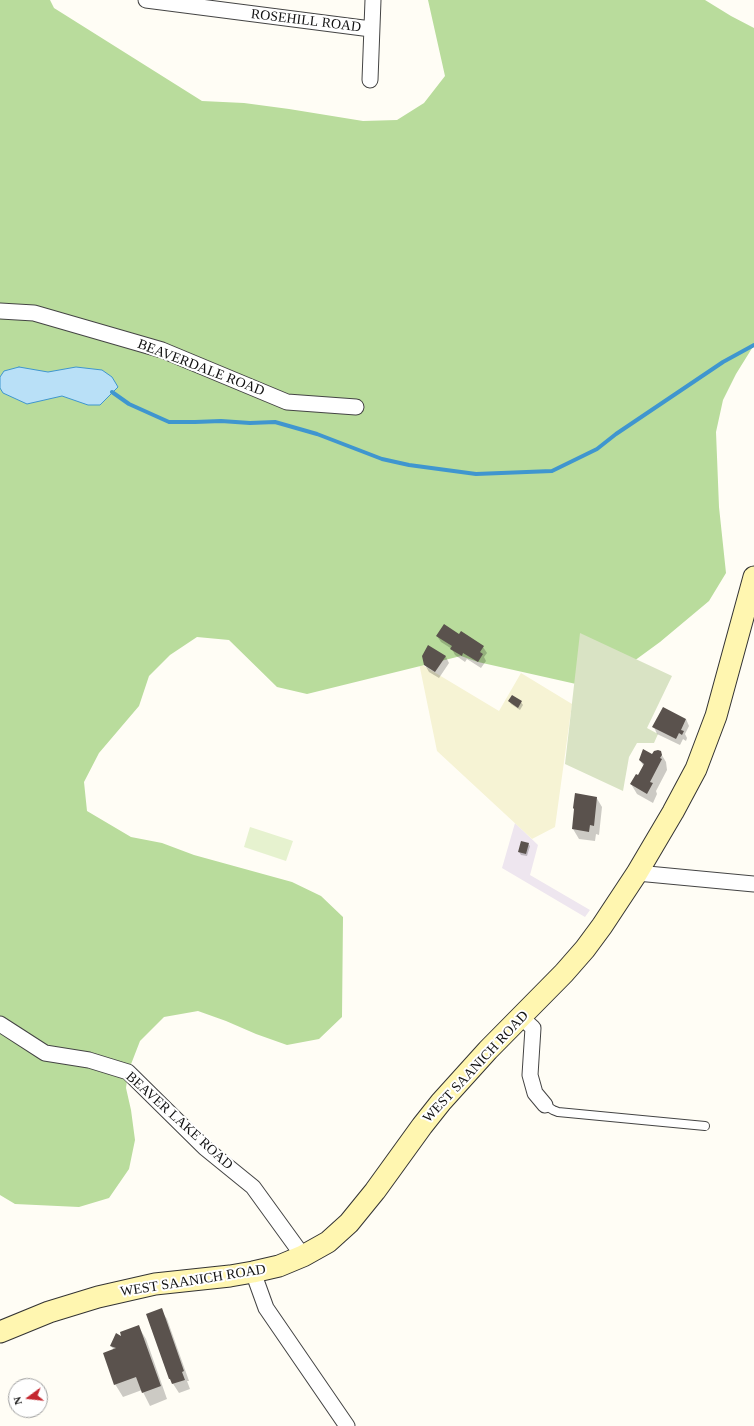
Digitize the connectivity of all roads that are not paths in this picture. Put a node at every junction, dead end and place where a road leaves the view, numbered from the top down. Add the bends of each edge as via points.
1 (146, 0) edge
2 (373, 0) edge
3 (371, 29) junction
4 (370, 80) dead end
5 (0, 312) edge
6 (356, 407) dead end
7 (754, 577) edge
8 (636, 873) junction
9 (754, 884) edge
10 (521, 1017) junction
11 (0, 1024) edge
12 (545, 1105) joint
13 (705, 1126) dead end
14 (303, 1256) junction
15 (253, 1272) junction
16 (0, 1332) edge
17 (347, 1426) edge

1 - 3 street, ROSEHILL ROAD
2 - 3 street
3 - 4 street
5 - 6 street, BEAVERDALE ROAD via 34,314 162,350 287,402
7 - 8 main road, WEST SAANICH ROAD via 716,716 696,769
8 - 9 street
8 - 10 main road, WEST SAANICH ROAD via 585,949
10 - 12 street via 533,1028 531,1079 535,1092
10 - 14 main road, WEST SAANICH ROAD via 440,1102 354,1218 328,1242
11 - 14 street, BEAVER LAKE ROAD via 45,1053 89,1060 128,1072 205,1148 253,1187
12 - 13 lane via 558,1112
14 - 15 main road, WEST SAANICH ROAD via 279,1266
15 - 16 main road, WEST SAANICH ROAD via 155,1284 98,1297 49,1312
15 - 17 street via 266,1308

